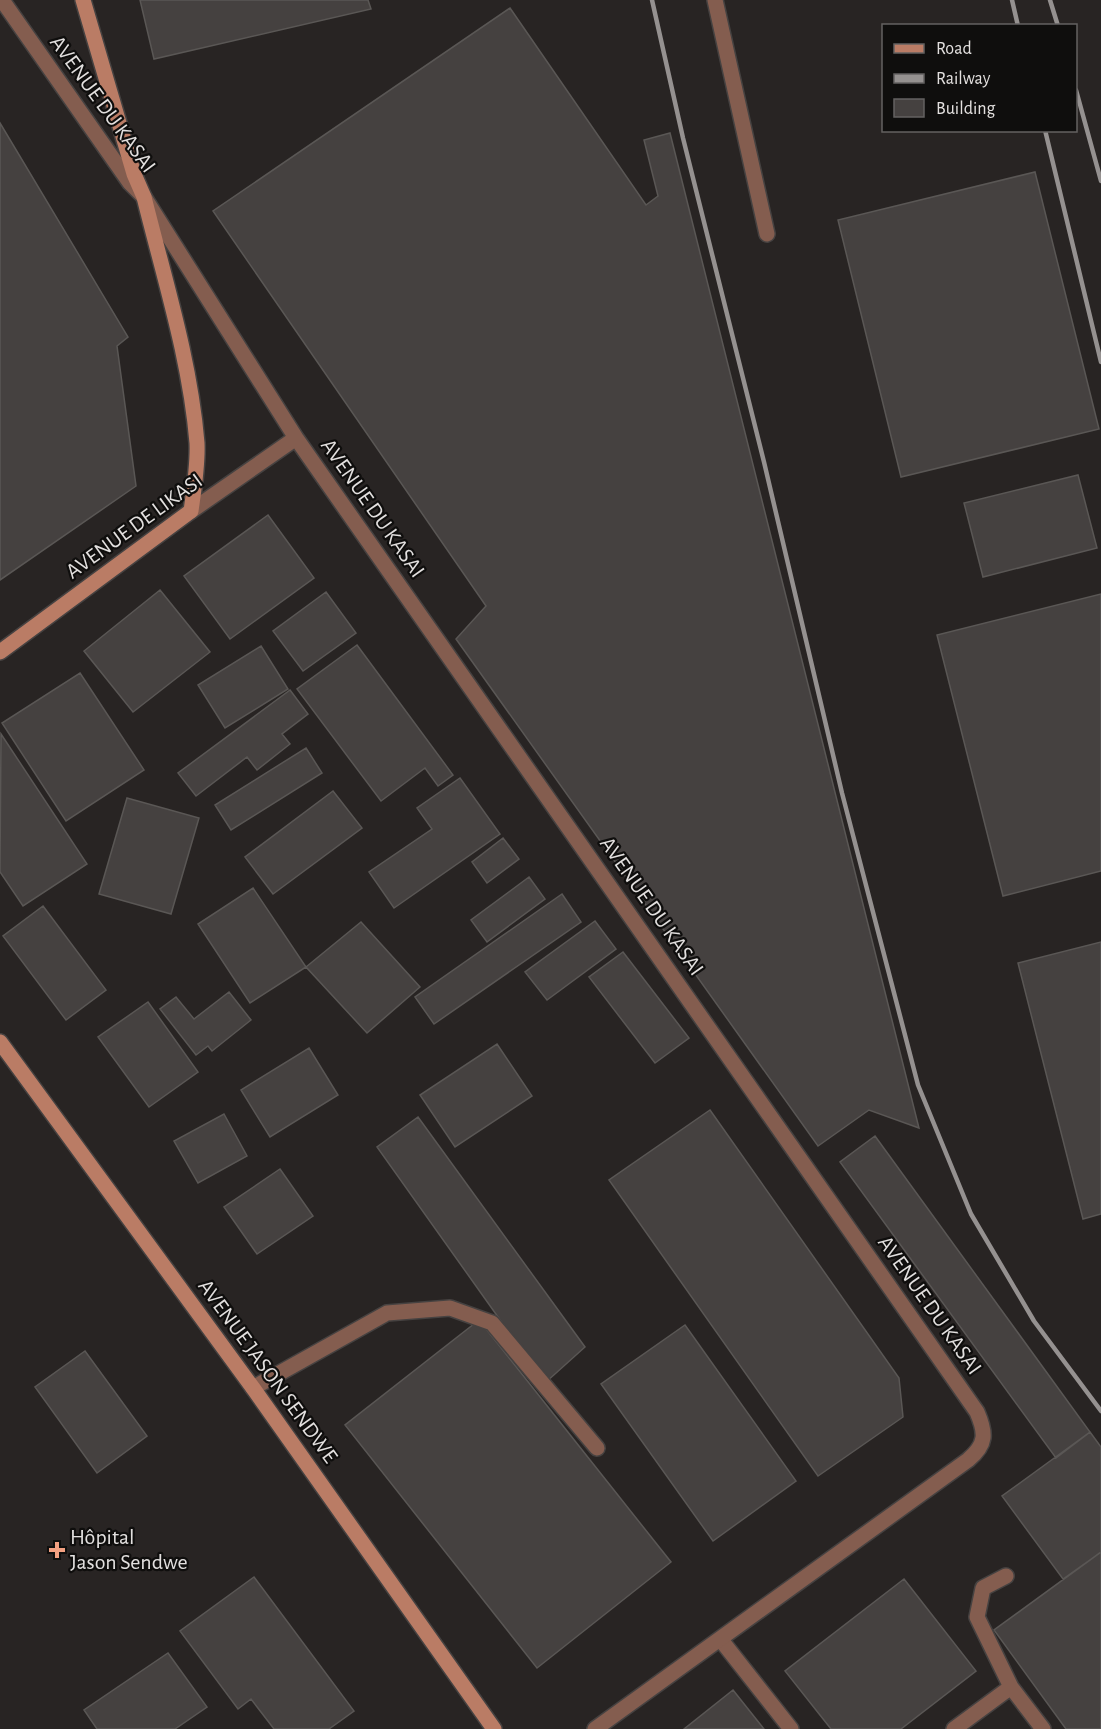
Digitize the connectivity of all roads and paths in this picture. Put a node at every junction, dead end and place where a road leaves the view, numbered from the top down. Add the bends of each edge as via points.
1 (2, 0) edge
2 (83, 0) edge
3 (715, 0) edge
4 (144, 197) junction
5 (767, 234) dead end
6 (296, 438) junction
7 (191, 511) junction
8 (0, 652) edge
9 (0, 1042) edge
10 (254, 1388) junction
11 (597, 1448) dead end
12 (1006, 1576) dead end
13 (721, 1640) junction
14 (1011, 1687) junction
15 (494, 1729) edge
16 (595, 1729) edge
17 (791, 1729) edge
18 (954, 1729) edge
19 (1043, 1729) edge

1 - 4 street, AVENUE DU KASAI via 130,183
2 - 4 main road
3 - 5 street
4 - 6 street, AVENUE DU KASAI
4 - 7 main road via 186,365 197,445
6 - 7 street, AVENUE DE LIKASI
6 - 13 street, AVENUE DU KASAI via 977,1412 983,1426 979,1451 968,1460
7 - 8 main road, AVENUE DE LIKASI
9 - 10 main road, AVENUE JASON SENDWE
10 - 11 street via 387,1312 450,1308 492,1323
10 - 15 main road, AVENUE JASON SENDWE
12 - 14 street via 983,1588 977,1617
13 - 16 street, AVENUE DU KASAI
13 - 17 street
14 - 18 street
14 - 19 street

